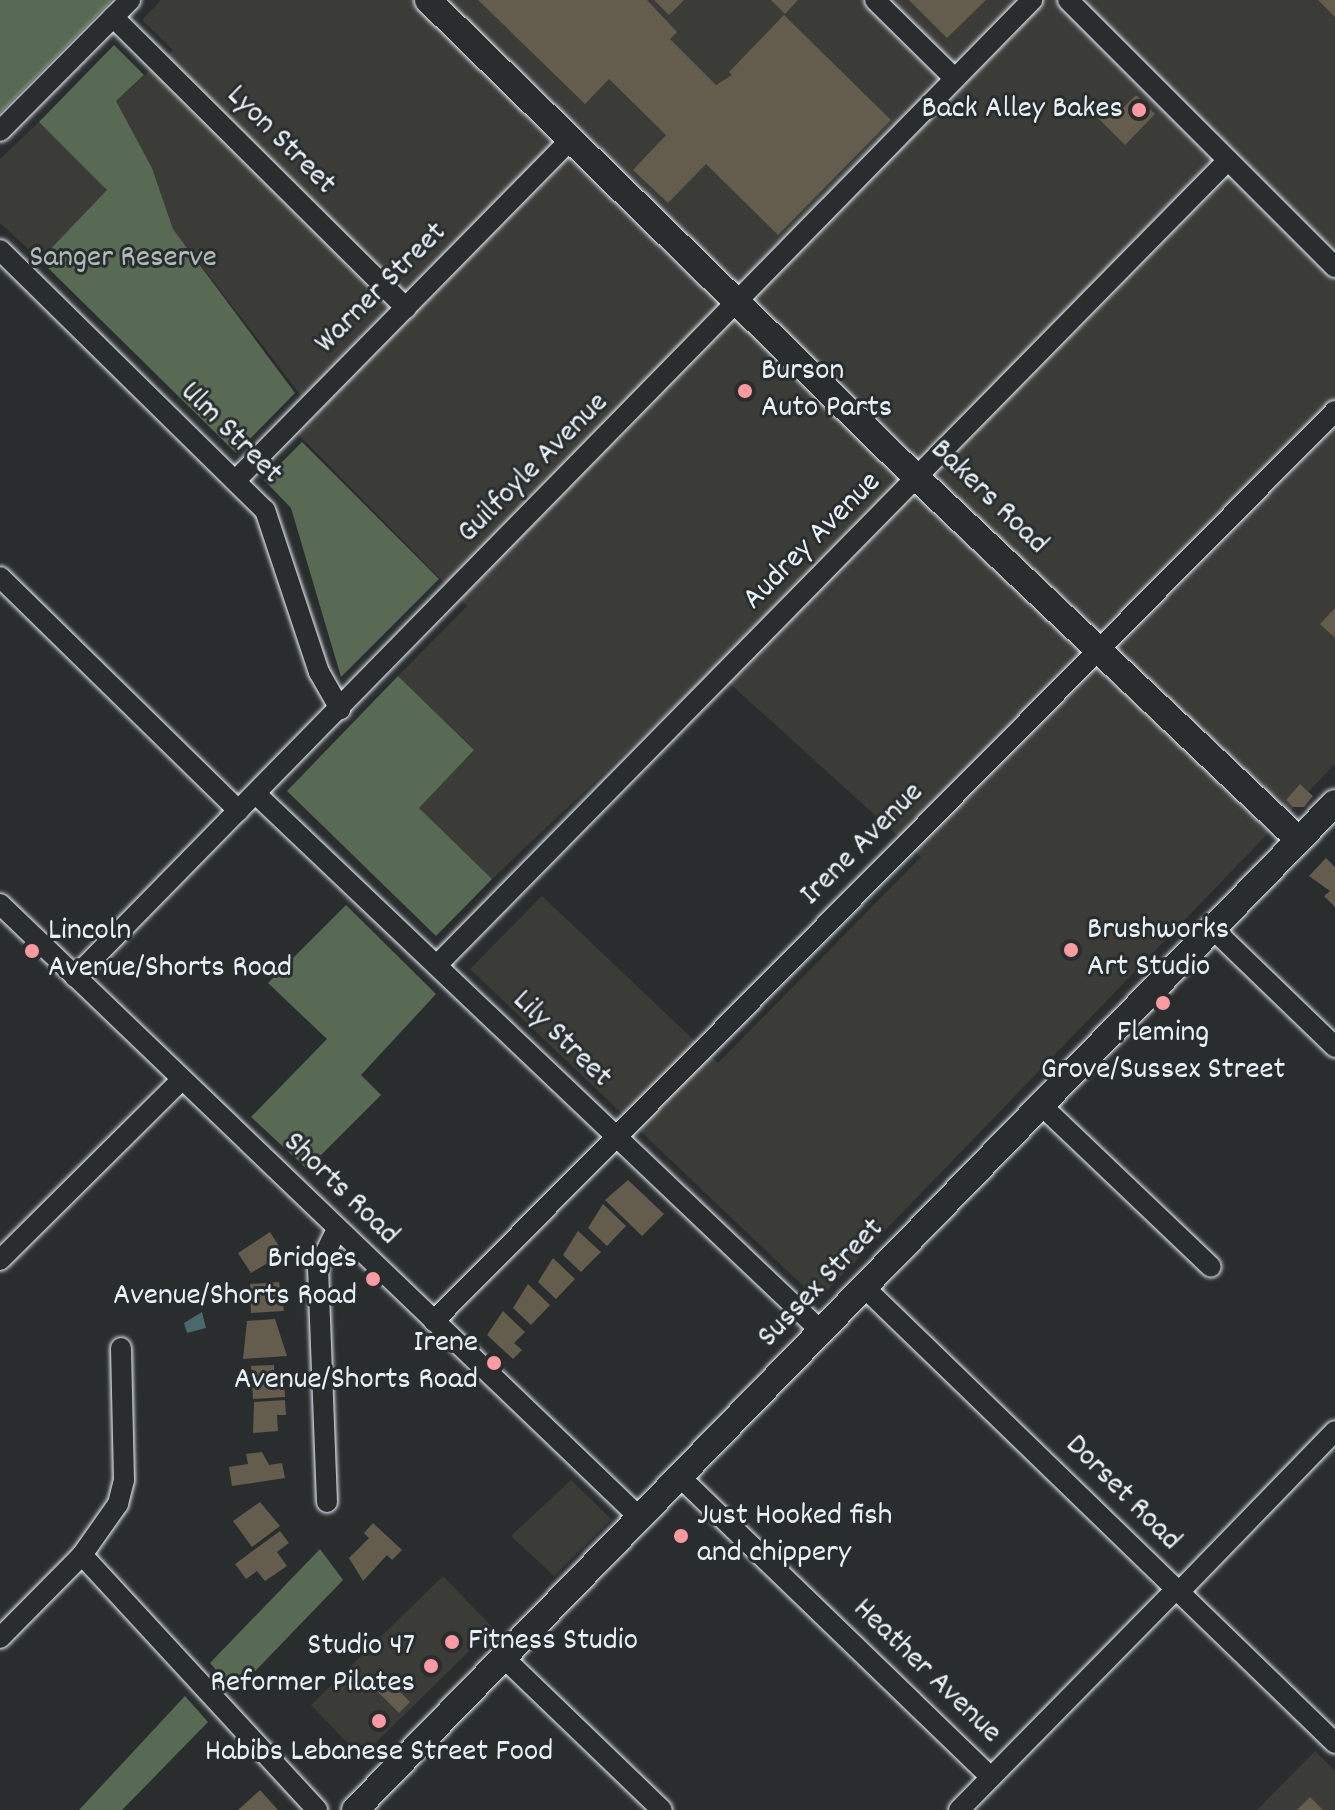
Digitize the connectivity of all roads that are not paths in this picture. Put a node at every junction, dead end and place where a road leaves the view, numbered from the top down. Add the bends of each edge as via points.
1 (130, 0) edge
2 (428, 0) edge
3 (875, 0) edge
4 (1032, 0) edge
5 (1068, 0) edge
6 (113, 17) junction
7 (955, 79) junction
8 (0, 131) edge
9 (570, 140) junction
10 (1228, 160) junction
11 (0, 250) edge
12 (1335, 267) edge
13 (739, 304) junction
14 (406, 308) junction
15 (1335, 411) edge
16 (917, 478) junction
17 (236, 480) junction
18 (0, 577) edge
19 (1099, 651) junction
20 (340, 709) junction
21 (256, 794) junction
22 (1335, 803) edge
23 (239, 811) junction
24 (1299, 840) junction
25 (1, 906) edge
26 (1213, 929) junction
27 (438, 964) junction
28 (75, 977) junction
29 (1335, 1047) edge
30 (181, 1080) junction
31 (1042, 1106) junction
32 (617, 1137) junction
33 (337, 1229) junction
34 (0, 1260) edge
35 (1211, 1267) dead end
36 (865, 1288) junction
37 (434, 1321) junction
38 (822, 1332) junction
39 (121, 1348) dead end
40 (1335, 1431) edge
41 (680, 1477) junction
42 (327, 1502) dead end
43 (640, 1518) junction
44 (82, 1555) junction
45 (1178, 1591) junction
46 (0, 1638) edge
47 (504, 1658) junction
48 (1335, 1743) edge
49 (991, 1777) junction
50 (317, 1810) edge
51 (355, 1810) edge
52 (662, 1810) edge
53 (959, 1810) edge

1 - 6 street
2 - 9 street, Bakers Road
3 - 7 street
4 - 7 street, Guilfoyle Avenue
5 - 10 street
6 - 8 street
6 - 14 street, Lyon Street
7 - 13 street, Guilfoyle Avenue
9 - 13 street, Bakers Road
9 - 14 street, Warner Street
10 - 12 street
10 - 16 street, Audrey Avenue
11 - 17 street, Ulm Street
13 - 16 street, Bakers Road
13 - 20 street, Guilfoyle Avenue
14 - 17 street, Warner Street
15 - 19 street, Irene Avenue
16 - 19 street, Bakers Road
16 - 27 street, Audrey Avenue
17 - 20 street, Ulm Street via 273,522 319,672
18 - 23 street
19 - 24 street, Bakers Road
19 - 32 street, Irene Avenue
20 - 21 street, Guilfoyle Avenue
21 - 23 street, Guilfoyle Avenue
21 - 27 street, Lily Street
22 - 24 street, Sussex Street
23 - 28 street, Guilfoyle Avenue
24 - 26 street, Sussex Street
25 - 28 street, Shorts Road
26 - 29 street
26 - 31 street, Sussex Street
27 - 32 street, Lily Street
28 - 30 street, Shorts Road
30 - 33 street, Shorts Road
30 - 34 street
31 - 35 street
31 - 36 street, Sussex Street
32 - 37 street, Irene Avenue
32 - 38 street, Lily Street
33 - 37 street, Shorts Road
33 - 42 street via 318,1268
36 - 38 street, Sussex Street
36 - 45 street, Dorset Road
37 - 43 street, Shorts Road
38 - 41 street, Sussex Street
39 - 44 street via 122,1494 106,1526
40 - 45 street
41 - 43 street, Sussex Street
41 - 49 street, Heather Avenue
43 - 47 street, Sussex Street
44 - 46 street
44 - 50 street
45 - 48 street, Dorset Road
45 - 49 street
47 - 51 street, Sussex Street
47 - 52 street
49 - 53 street

